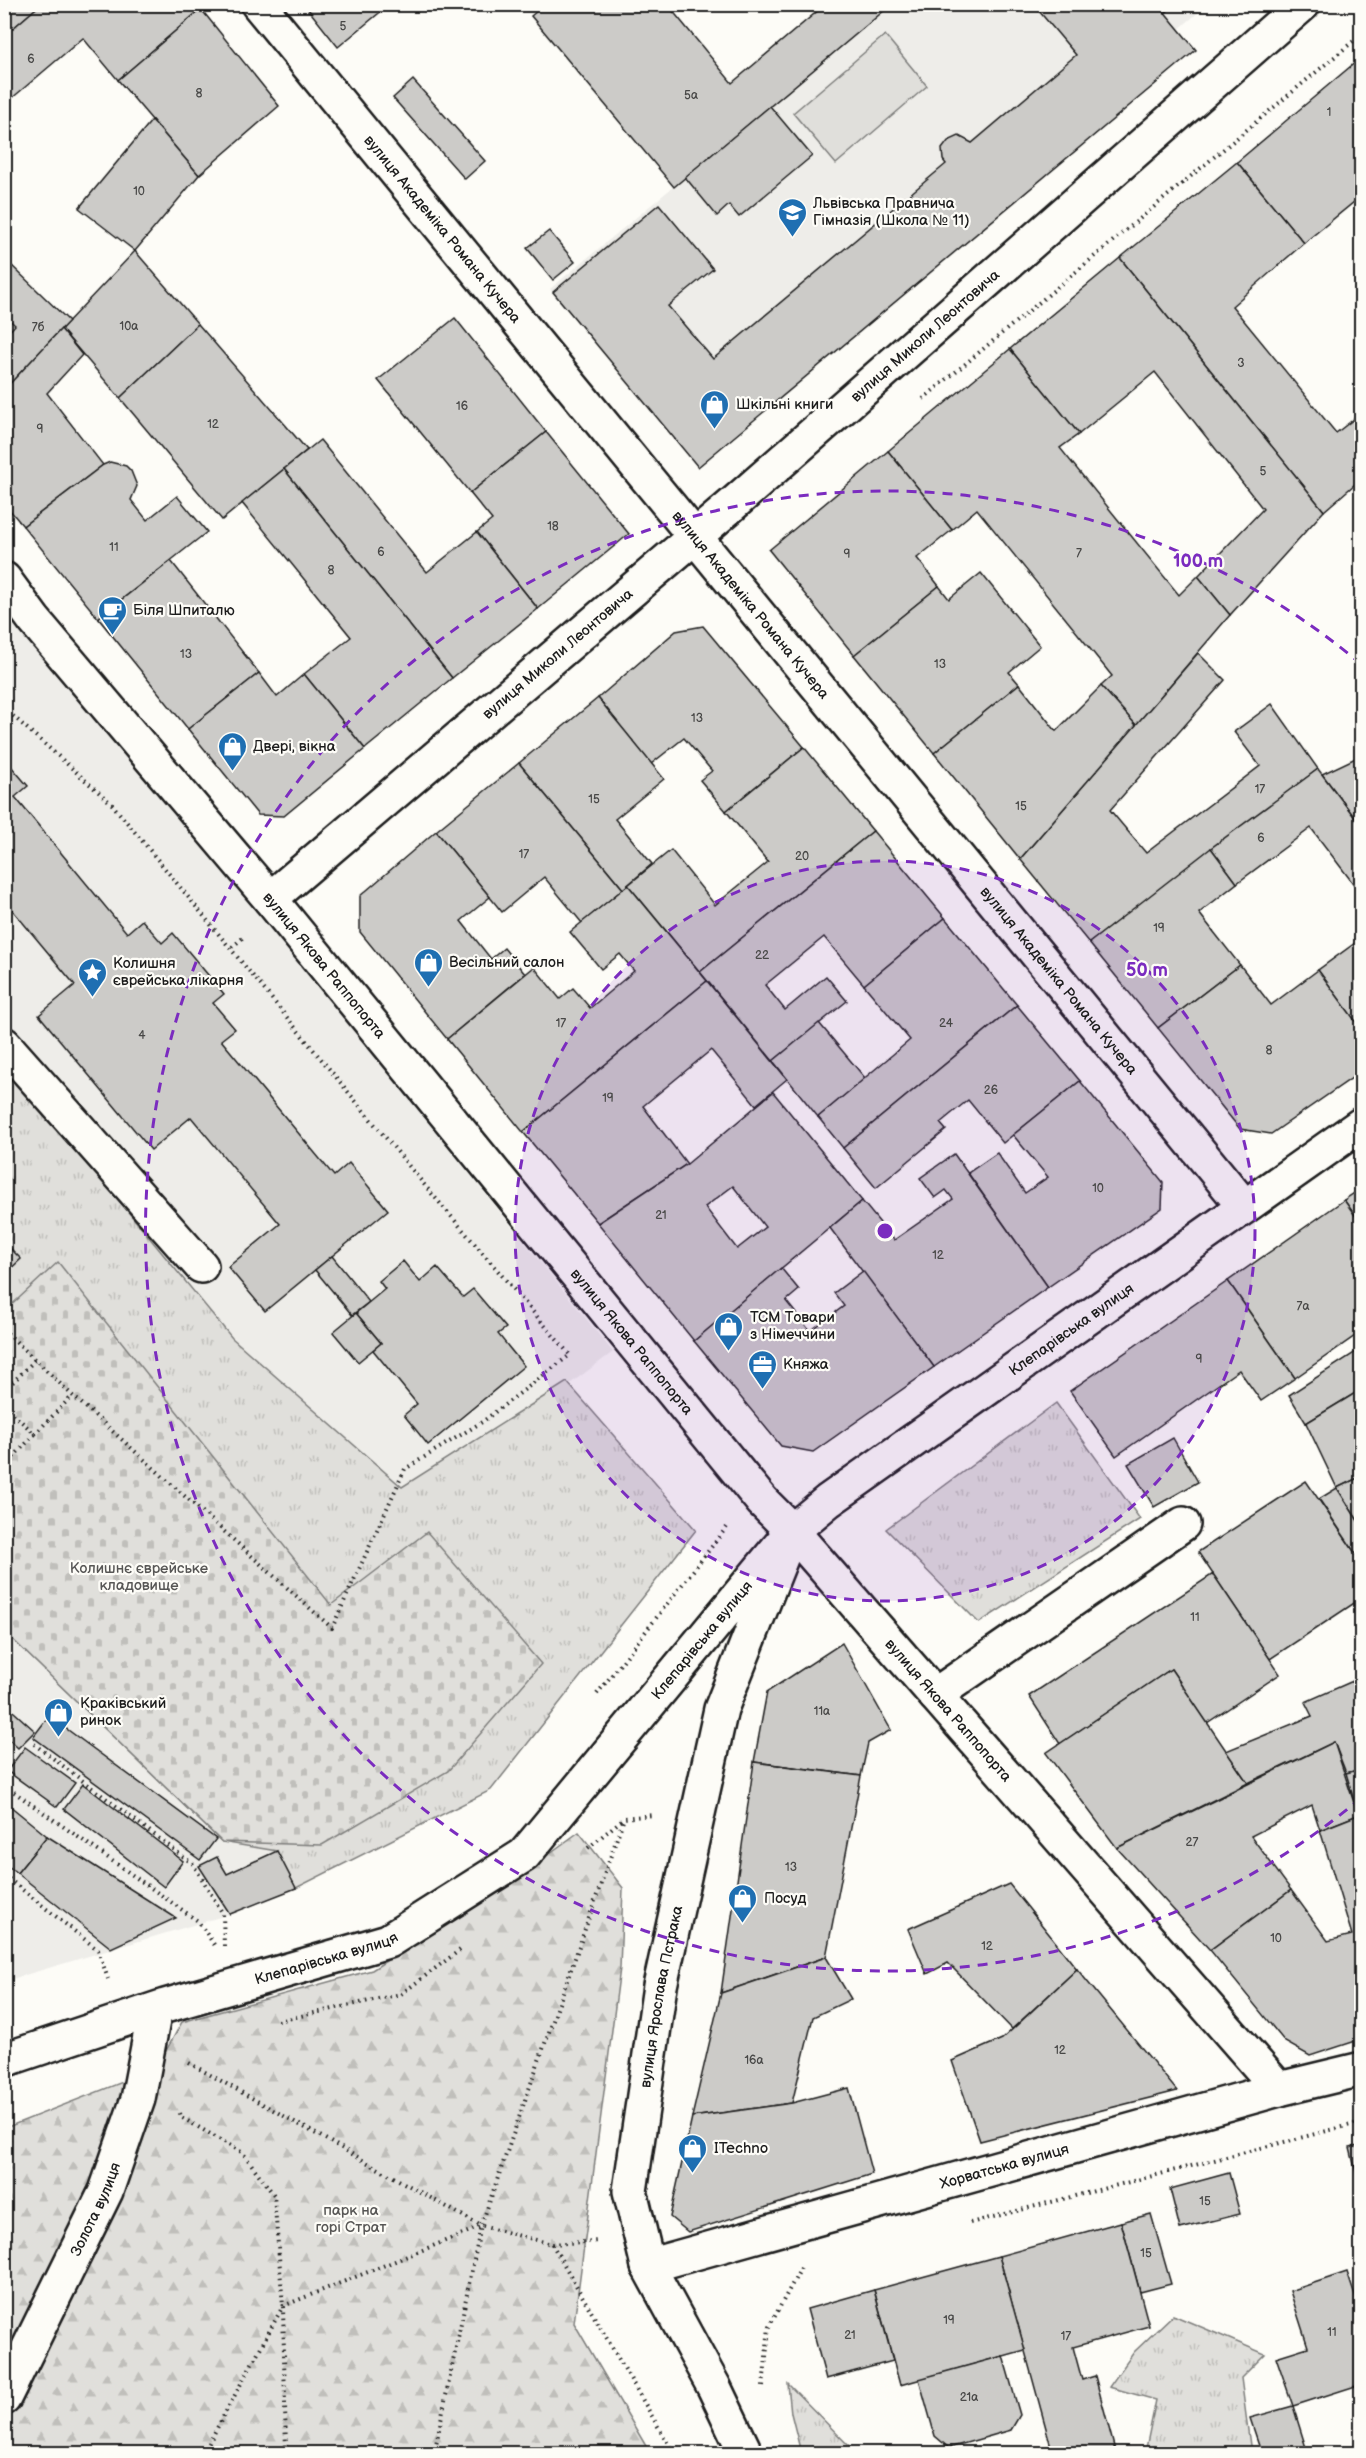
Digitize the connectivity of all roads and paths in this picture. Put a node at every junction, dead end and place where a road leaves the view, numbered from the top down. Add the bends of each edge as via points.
1 (258, 4) edge
2 (1303, 4) edge
3 (1362, 34) edge
4 (922, 400) dead end
5 (695, 536) junction
6 (4, 579) edge
7 (4, 605) edge
8 (34, 620) junction
9 (4, 708) edge
10 (270, 899) junction
11 (4, 1044) edge
12 (1362, 1124) edge
13 (1243, 1205) junction
14 (201, 1266) dead end
15 (4, 1330) edge
16 (35, 1360) junction
17 (4, 1391) edge
18 (72, 1395) junction
19 (4, 1406) edge
20 (35, 1434) junction
21 (4, 1467) edge
22 (734, 1519) dead end
23 (1183, 1524) dead end
24 (792, 1531) junction
25 (935, 1695) junction
26 (591, 1702) dead end
27 (34, 1744) dead end
28 (4, 1785) edge
29 (624, 1818) dead end
30 (4, 1875) edge
31 (224, 1948) dead end
32 (218, 1949) dead end
33 (109, 1981) dead end
34 (155, 2010) junction
35 (181, 2058) dead end
36 (4, 2060) edge
37 (1362, 2068) edge
38 (1279, 2089) junction
39 (178, 2107) dead end
40 (1362, 2122) edge
41 (481, 2226) junction
42 (962, 2226) dead end
43 (609, 2240) dead end
44 (552, 2244) junction
45 (648, 2266) junction
46 (802, 2267) dead end
47 (283, 2306) junction
48 (761, 2397) dead end
49 (4, 2398) edge
50 (203, 2454) edge
51 (286, 2454) edge
52 (434, 2454) edge
53 (674, 2454) edge
54 (746, 2454) edge

1 - 5 street, вулиця Академіка Романа Кучера
2 - 5 street, вулиця Миколи Леонтовича
3 - 4 path
5 - 10 street, вулиця Миколи Леонтовича
5 - 13 street, вулиця Академіка Романа Кучера
6 - 8 street, вулиця Якова Раппопорта
7 - 8 street
8 - 10 street, вулиця Якова Раппопорта
9 - 18 path via 111,803 570,1355 482,1422 405,1469 332,1628
10 - 24 street, вулиця Якова Раппопорта via 762,1501
11 - 14 street
12 - 13 street, Клепарівська вулиця
13 - 24 street, Клепарівська вулиця via 828,1500
15 - 16 path
16 - 17 path
16 - 18 path
18 - 20 path
19 - 20 path
20 - 21 path
22 - 26 path
23 - 25 street
24 - 25 street, вулиця Якова Раппопорта
24 - 34 street, Клепарівська вулиця via 524,1855 388,1941
24 - 45 street, вулиця Ярослава Пстрака via 721,1709 660,1986 630,2191
25 - 38 street, вулиця Якова Раппопорта
27 - 31 path via 193,1864 223,1914
28 - 32 path via 198,1922
29 - 41 path
30 - 33 path via 98,1950
34 - 36 street, Клепарівська вулиця
34 - 49 street, Золота вулиця via 138,2099 106,2192
35 - 41 path
37 - 38 street, Хорватська вулиця
38 - 45 street, Хорватська вулиця
39 - 47 path via 182,2117 243,2153 274,2195
40 - 42 path
41 - 44 path
41 - 47 path
41 - 52 path
43 - 44 path
44 - 53 path
45 - 54 street, вулиця Ярослава Пстрака
46 - 48 path via 769,2327
47 - 50 path
47 - 51 path

